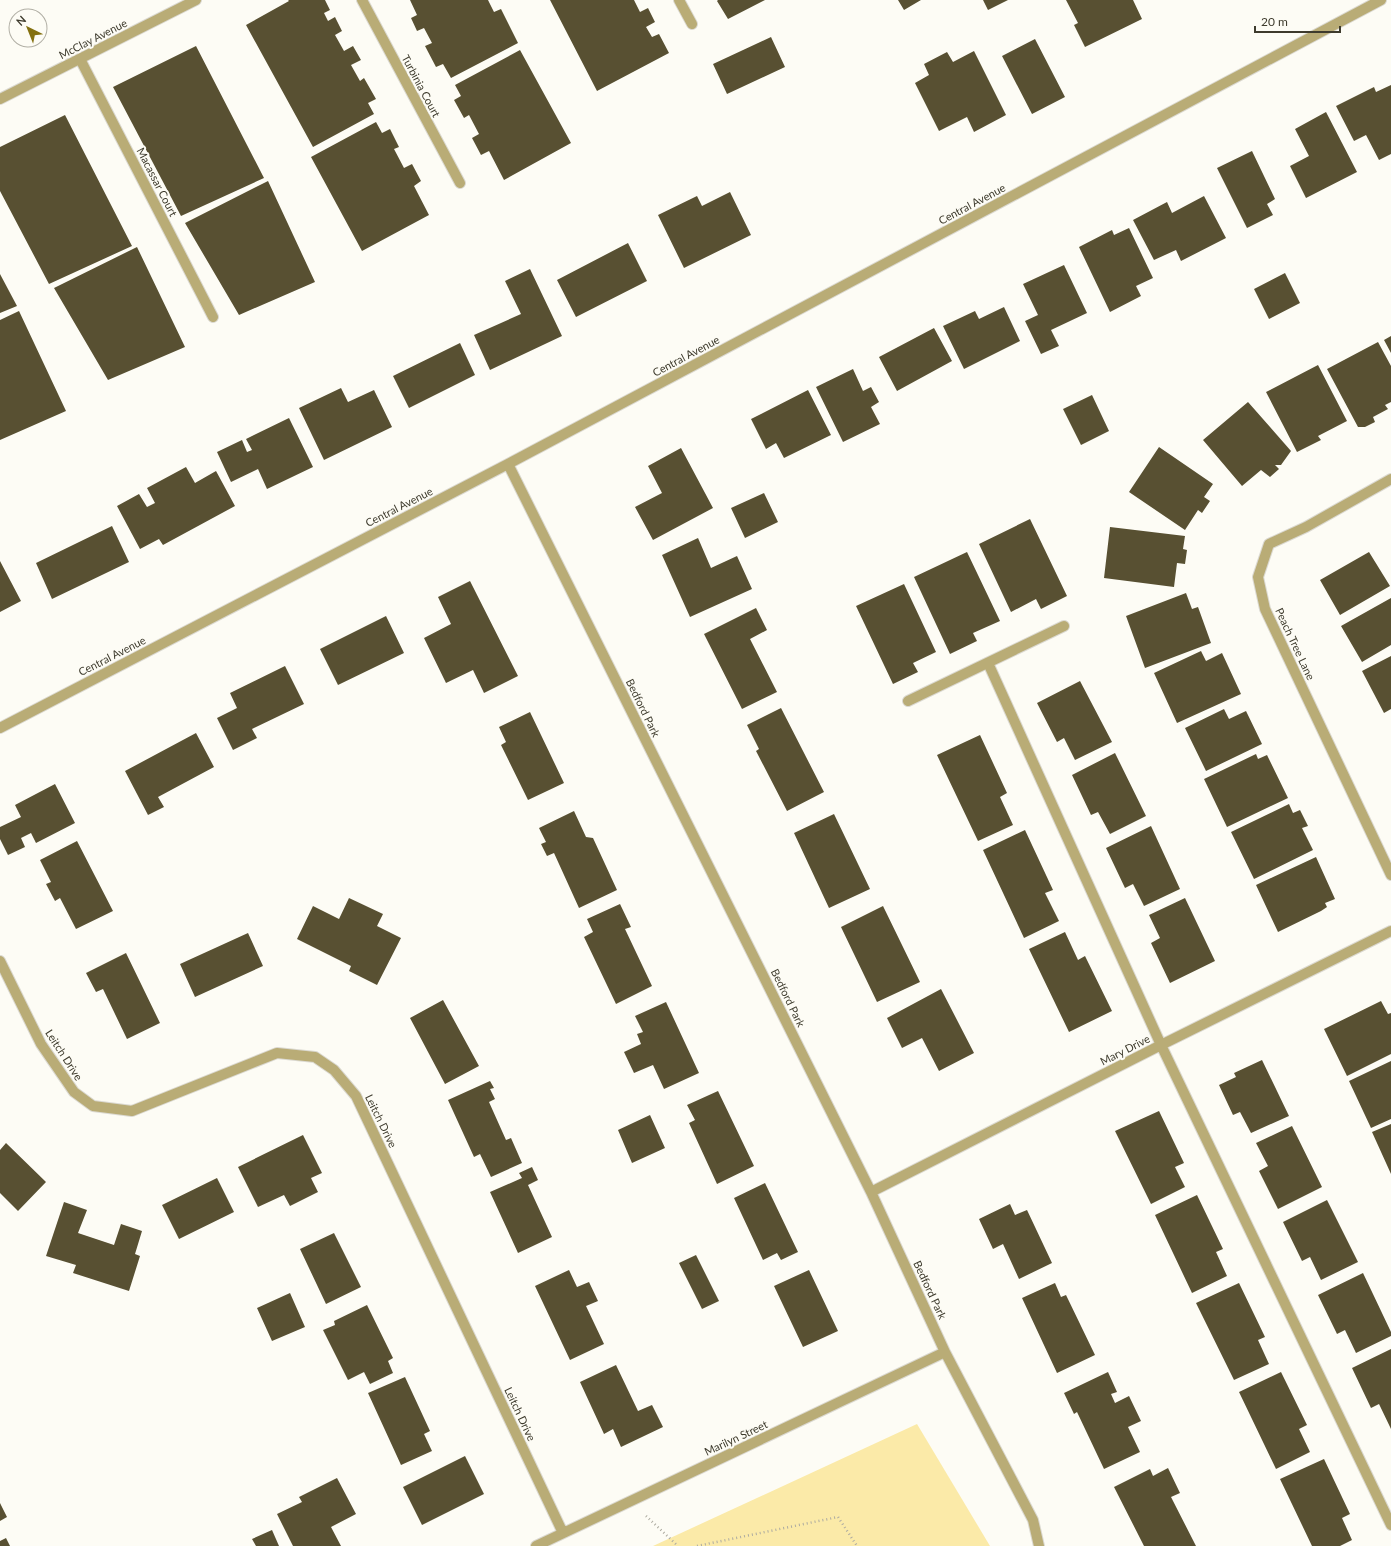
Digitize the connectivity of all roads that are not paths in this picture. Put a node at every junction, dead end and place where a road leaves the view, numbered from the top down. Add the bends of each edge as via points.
1 (196, 0) edge
2 (362, 0) edge
3 (679, 0) edge
4 (1381, 0) edge
5 (692, 24) dead end
6 (80, 59) junction
7 (0, 98) edge
8 (460, 184) dead end
9 (212, 317) dead end
10 (508, 464) junction
11 (1391, 479) edge
12 (1064, 626) dead end
13 (988, 663) junction
14 (908, 701) dead end
15 (0, 728) edge
16 (1391, 874) edge
17 (1391, 931) edge
18 (0, 961) edge
19 (1161, 1045) junction
20 (870, 1192) junction
21 (946, 1352) junction
22 (1391, 1525) edge
23 (563, 1534) junction
24 (536, 1546) edge
25 (1039, 1546) edge

1 - 6 street, McClay Avenue
2 - 8 street, Turbinia Court
3 - 5 street
4 - 10 street, Central Avenue
6 - 7 street, McClay Avenue
6 - 9 street, Macassar Court
10 - 15 street, Central Avenue
10 - 20 street, Bedford Park
11 - 16 street, Peach Tree Lane via 1306,527 1268,544 1258,577 1265,609
12 - 13 street
13 - 14 street
13 - 19 street
17 - 19 street, Mary Drive
18 - 23 street, Leitch Drive via 41,1044 74,1092 92,1106 132,1110 277,1053 315,1057 334,1070 356,1096
19 - 20 street, Mary Drive
19 - 22 street
20 - 21 street, Bedford Park
21 - 23 street, Marilyn Street
21 - 25 street, Bedford Park via 1033,1520
23 - 24 street, Marilyn Street

